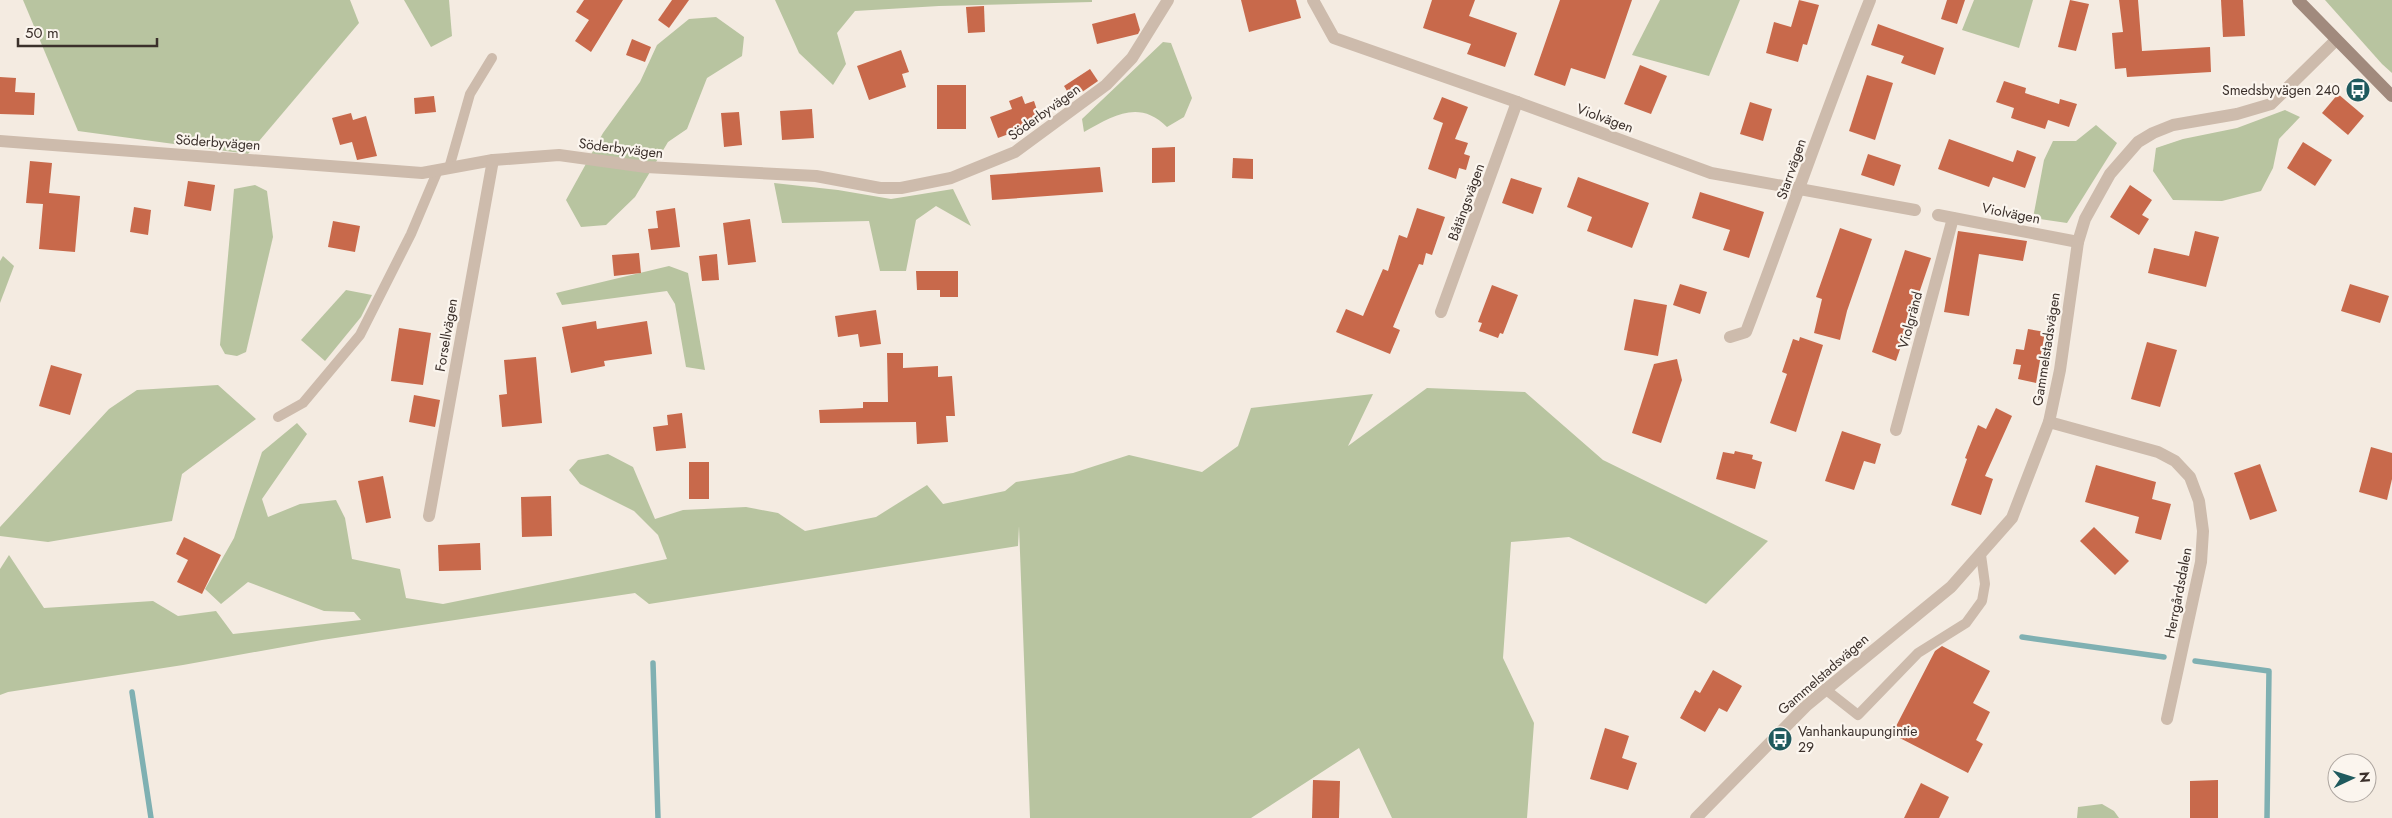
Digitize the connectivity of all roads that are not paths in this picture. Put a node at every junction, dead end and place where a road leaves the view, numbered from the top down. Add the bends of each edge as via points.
1 (1168, 0) edge
2 (1313, 0) edge
3 (1870, 0) edge
4 (2298, 0) edge
5 (2336, 40) junction
6 (492, 58) dead end
7 (2392, 96) edge
8 (1518, 102) junction
9 (0, 141) edge
10 (493, 160) junction
11 (444, 169) junction
12 (1800, 188) junction
13 (1915, 210) dead end
14 (1938, 214) dead end
15 (1953, 218) junction
16 (2078, 242) junction
17 (1441, 312) dead end
18 (1730, 337) dead end
19 (278, 417) dead end
20 (2049, 422) junction
21 (1896, 430) dead end
22 (429, 516) dead end
23 (1981, 555) junction
24 (1825, 690) junction
25 (2167, 719) dead end
26 (1696, 818) edge

1 - 10 street, Söderbyvägen via 1132,58 1081,105 1015,152 932,183 880,188 816,176 646,167 559,155
2 - 8 street, Violvägen via 1334,38
3 - 12 street, Starrvägen via 1834,87
4 - 5 main road
5 - 7 main road
5 - 16 street, Gammelstadsvägen via 2272,104 2237,114 2173,124 2138,142 2110,174 2085,219
6 - 11 lane via 470,94
8 - 12 street, Violvägen via 1711,172
8 - 17 street, Båtängsvägen
9 - 11 street, Söderbyvägen via 422,172
10 - 11 street, Söderbyvägen
10 - 22 street, Forsellvägen
11 - 19 lane via 360,335 303,403
12 - 13 street, Violvägen
12 - 18 street, Starrvägen via 1746,332
14 - 15 street, Violvägen
15 - 16 street, Violvägen
15 - 21 street, Violgränd
16 - 20 street, Gammelstadsvägen via 2060,370
20 - 23 street, Gammelstadsvägen via 2012,518
20 - 25 street, Herrgårdsdalen via 2158,452 2175,461 2190,477 2203,531 2201,562
23 - 24 street, Gammelstadsvägen via 1951,587
23 - 24 lane via 1985,584 1982,601 1966,624 1918,653 1858,715
24 - 26 street, Gammelstadsvägen

